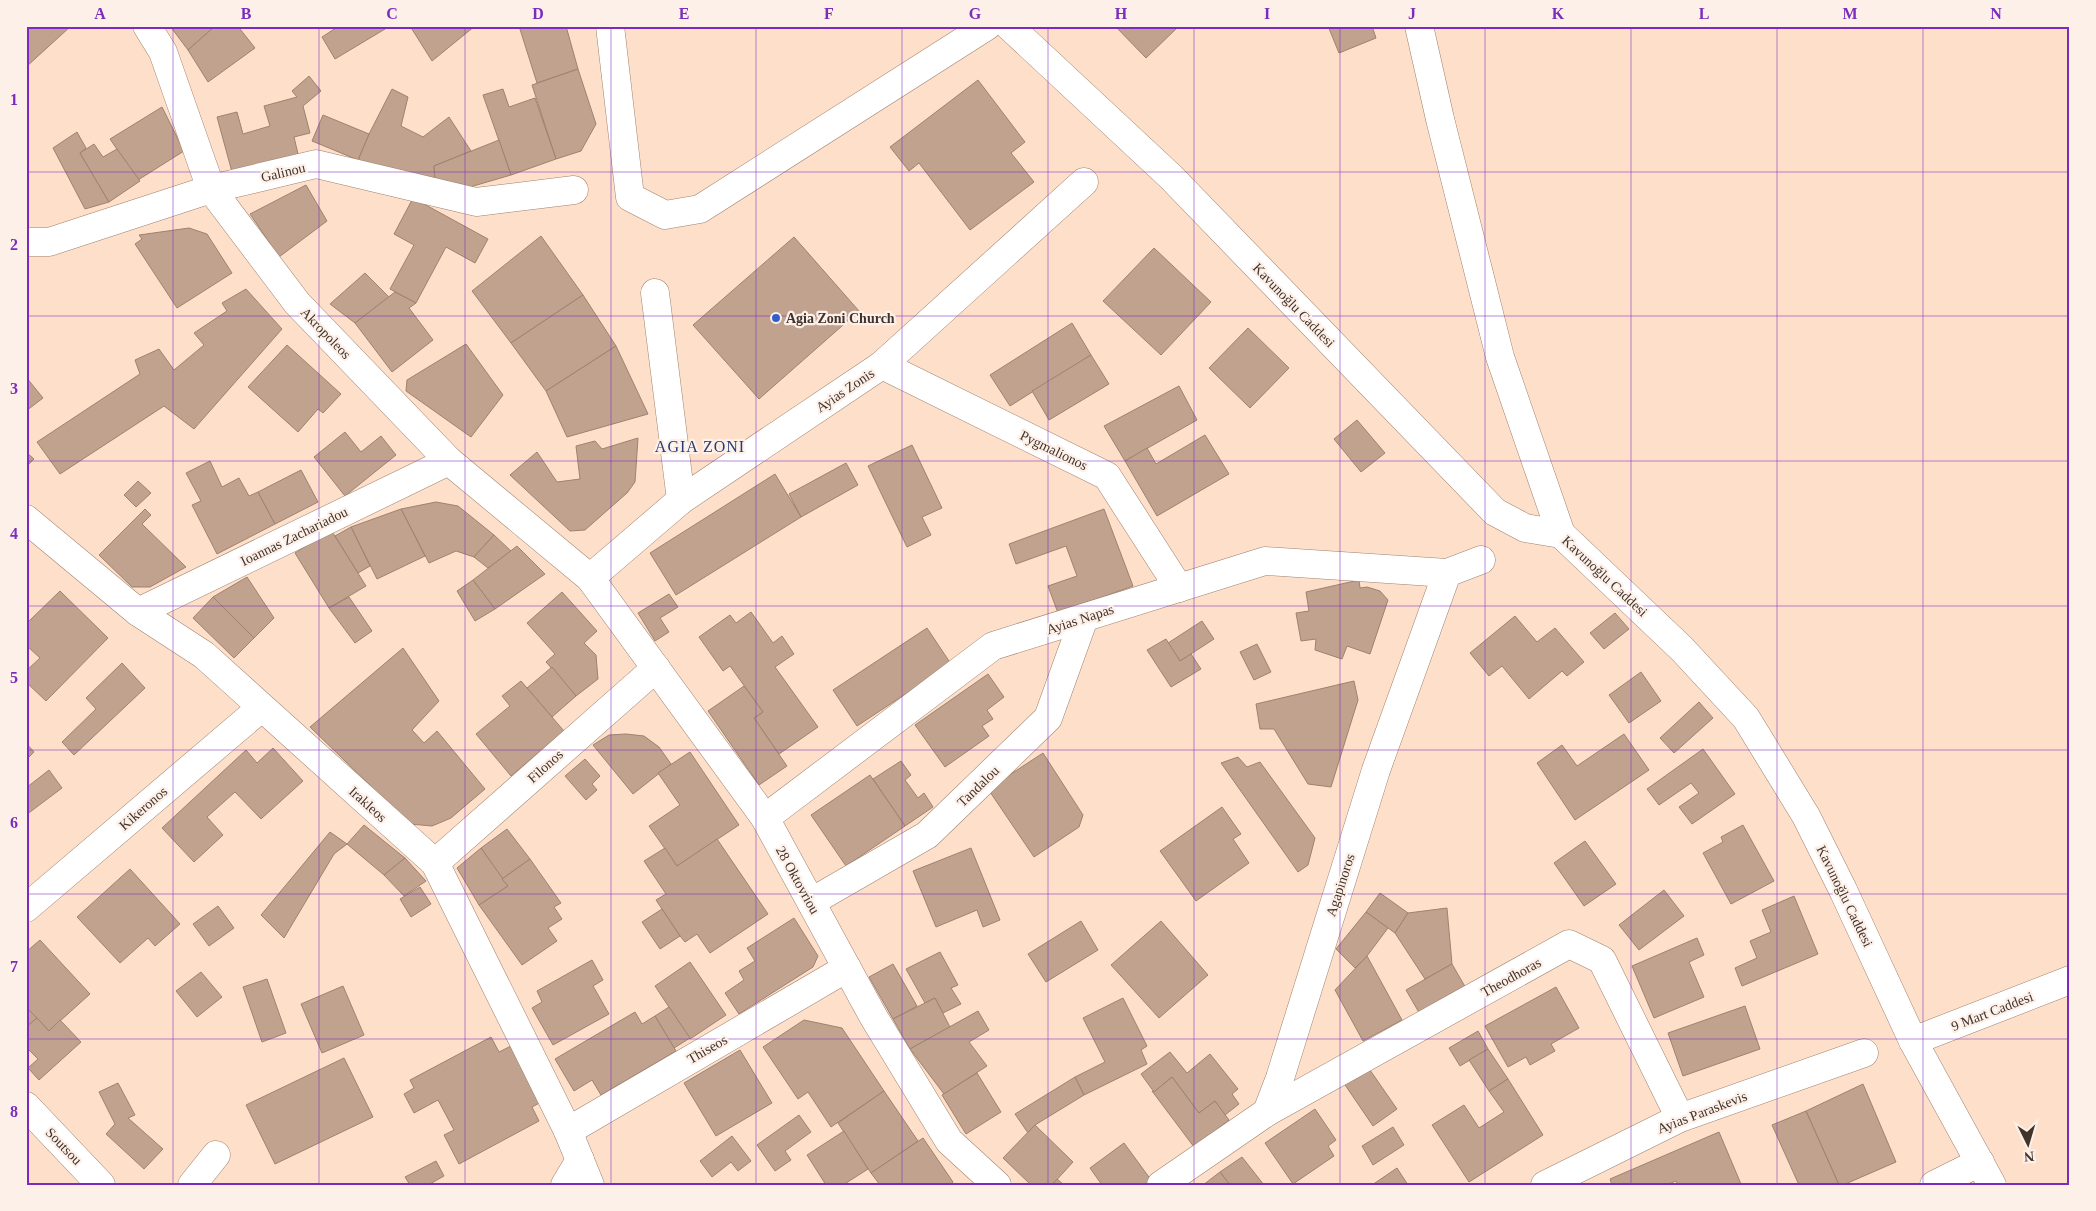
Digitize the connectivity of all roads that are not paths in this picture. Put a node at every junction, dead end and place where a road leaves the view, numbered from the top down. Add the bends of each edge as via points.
1 (147, 26) edge
2 (610, 26) edge
3 (987, 26) edge
4 (1009, 26) edge
5 (1419, 26) edge
6 (1084, 182) dead end
7 (211, 189) junction
8 (574, 190) dead end
9 (26, 242) edge
10 (655, 293) dead end
11 (882, 365) junction
12 (449, 461) junction
13 (681, 500) junction
14 (26, 519) edge
15 (1562, 534) junction
16 (1481, 560) dead end
17 (1447, 573) junction
18 (590, 578) junction
19 (1179, 588) junction
20 (138, 612) junction
21 (1084, 618) junction
22 (656, 668) junction
23 (261, 708) junction
24 (765, 818) junction
25 (435, 864) junction
26 (810, 902) junction
27 (26, 908) edge
28 (847, 968) junction
29 (2070, 980) edge
30 (1913, 1041) junction
31 (1864, 1053) dead end
32 (26, 1106) edge
33 (1267, 1112) junction
34 (1680, 1118) junction
35 (568, 1131) junction
36 (216, 1155) dead end
37 (580, 1160) junction
38 (1986, 1173) edge
39 (101, 1185) edge
40 (192, 1185) edge
41 (565, 1185) edge
42 (590, 1185) edge
43 (998, 1185) edge
44 (1161, 1185) edge
45 (1545, 1185) edge
46 (1934, 1185) edge

1 - 7 street, Akropoleos via 163,52
2 - 3 street via 630,197 665,216 700,209
4 - 15 street, Kavunoğlu Caddesi via 1171,177 1495,512 1525,528
5 - 15 street via 1500,357
6 - 11 street, Ayias Zonis
7 - 8 street, Galinou via 316,164 476,202
7 - 9 street, Galinou via 49,242
7 - 12 street, Akropoleos via 297,304
10 - 13 street
11 - 13 street, Ayias Zonis
11 - 19 street, Pygmalionos via 1106,476
12 - 18 street, Akropoleos
12 - 20 street, Ioannas Zachariadou
13 - 18 street, Ayias Zonis
14 - 20 street, Irakleos
15 - 30 street, Kavunoğlu Caddesi via 1682,649 1746,718 1806,816
16 - 17 street
17 - 19 street, Ayias Napas via 1265,561
17 - 33 street, Agapinoros via 1376,770
18 - 22 street, 28 Oktovriou
19 - 21 street, Ayias Napas
20 - 23 street, Irakleos via 204,655
21 - 24 street, Ayias Napas via 993,646
21 - 26 street, Tandalou via 1048,718 927,835
22 - 24 street, 28 Oktovriou
22 - 25 street, Filonos
23 - 25 street, Irakleos
23 - 27 street, Kikeronos
24 - 26 street, 28 Oktovriou
25 - 35 street, Irakleos
26 - 28 street, 28 Oktovriou
28 - 35 street, Thiseos
28 - 43 street, 28 Oktovriou via 948,1141
29 - 30 street, 9 Mart Caddesi
30 - 38 street, Kavunoğlu Caddesi
31 - 34 street, Ayias Paraskevis
32 - 39 street, Soutsou
33 - 34 street, Theodhoras via 1569,944 1602,960
33 - 44 street
34 - 45 street, Ayias Paraskevis
35 - 37 street, Irakleos
36 - 40 street
37 - 41 street
37 - 42 street, Irakleos
38 - 46 street

